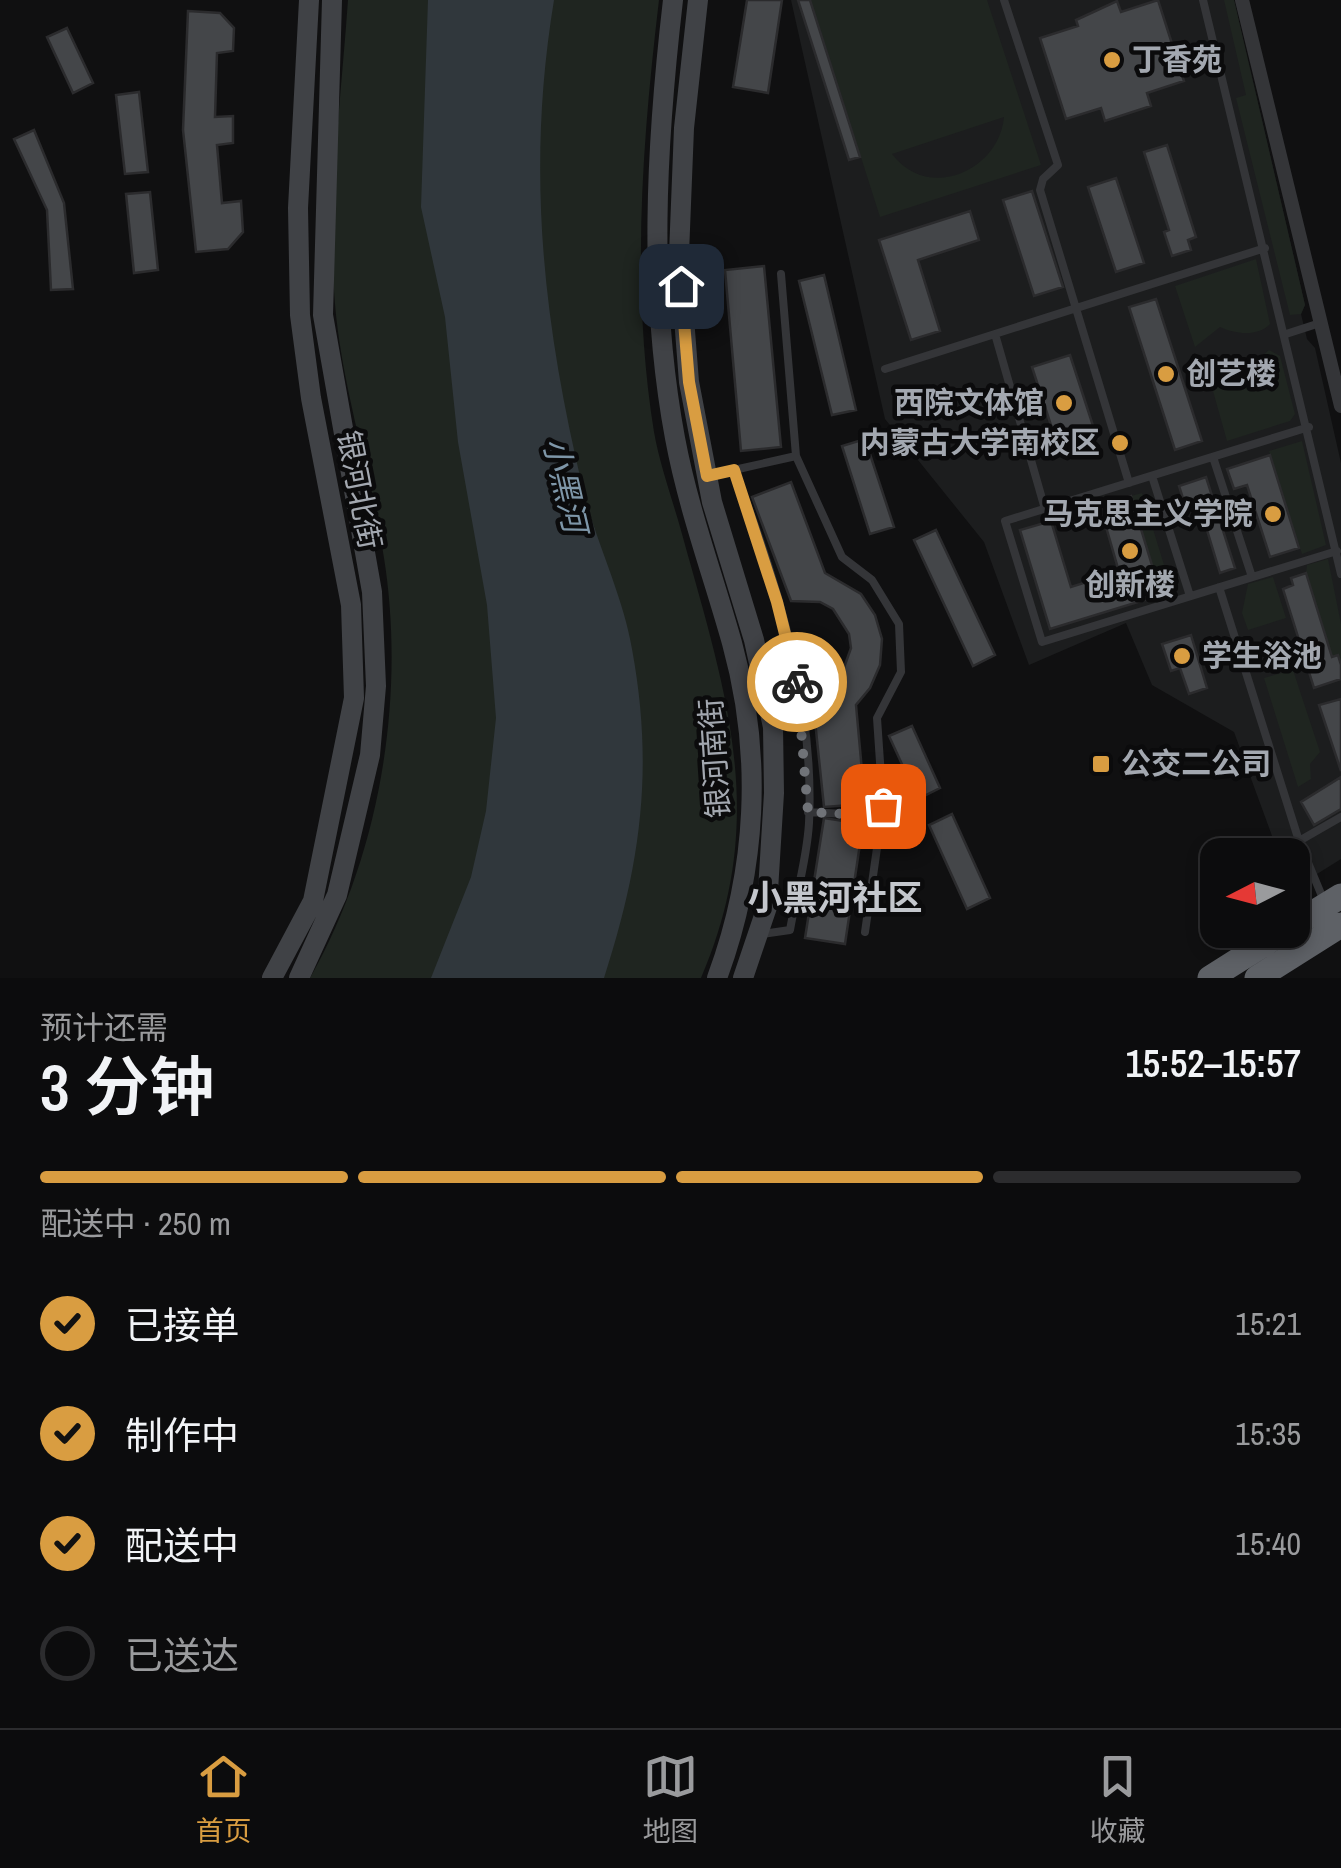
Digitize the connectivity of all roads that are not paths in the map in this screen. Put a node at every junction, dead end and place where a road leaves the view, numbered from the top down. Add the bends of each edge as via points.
1 (309, 0) edge
2 (332, 0) edge
3 (673, 0) edge
4 (698, 0) edge
5 (1004, 0) edge
6 (1203, 0) edge
7 (1242, 0) edge
8 (1265, 248) junction
9 (781, 274) dead end
10 (1076, 308) junction
11 (1321, 323) junction
12 (996, 334) junction
13 (1286, 334) junction
14 (885, 370) dead end
15 (1341, 406) edge
16 (1309, 428) junction
17 (796, 456) junction
18 (1213, 457) junction
19 (734, 470) junction
20 (707, 476) junction
21 (1152, 476) junction
22 (1129, 483) junction
23 (1045, 509) junction
24 (1337, 551) junction
25 (1341, 574) edge
26 (1252, 577) junction
27 (1219, 587) junction
28 (1190, 596) junction
29 (808, 812) junction
30 (882, 816) junction
31 (1341, 817) edge
32 (1298, 838) edge
33 (1306, 838) edge
34 (1310, 862) edge
35 (1336, 908) edge
36 (1310, 919) edge
37 (865, 932) dead end
38 (758, 935) junction
39 (1257, 948) edge
40 (272, 978) edge
41 (300, 978) edge
42 (716, 978) edge
43 (742, 978) edge
44 (1210, 978) edge
45 (1257, 978) edge

1 - 40 main road, 银河北街 via 298,208 300,315 351,605 354,698 313,901
2 - 41 main road, 银河北街 via 323,315 372,592 376,686 370,755 337,895
3 - 42 main road, 银河南街 via 656,218 661,331 675,439 750,735 753,809 741,908
4 - 20 main road, 银河南街 via 678,254 689,382
5 - 10 lane via 1058,165 1040,190
6 - 8 lane
7 - 11 street
8 - 10 lane
8 - 13 lane
9 - 17 lane
10 - 12 lane
10 - 22 lane
11 - 13 lane
11 - 15 street
12 - 14 lane
12 - 23 lane
13 - 16 lane
16 - 18 lane
16 - 24 lane
17 - 19 lane
17 - 30 lane via 842,557 872,580 899,624 901,672 877,718
18 - 21 lane
18 - 26 lane
19 - 20 lane
19 - 29 lane via 796,679
20 - 38 main road, 银河南街 via 773,727 767,907
21 - 22 lane
21 - 28 lane
22 - 23 lane
23 - 28 lane via 1005,521 1042,642
24 - 25 lane
24 - 26 lane
26 - 27 lane
27 - 28 lane
27 - 32 lane
29 - 30 lane
29 - 38 lane via 790,930
30 - 37 lane
31 - 33 lane
34 - 35 lane
35 - 36 highway
35 - 45 highway
38 - 43 main road, 银河南街
39 - 44 highway

